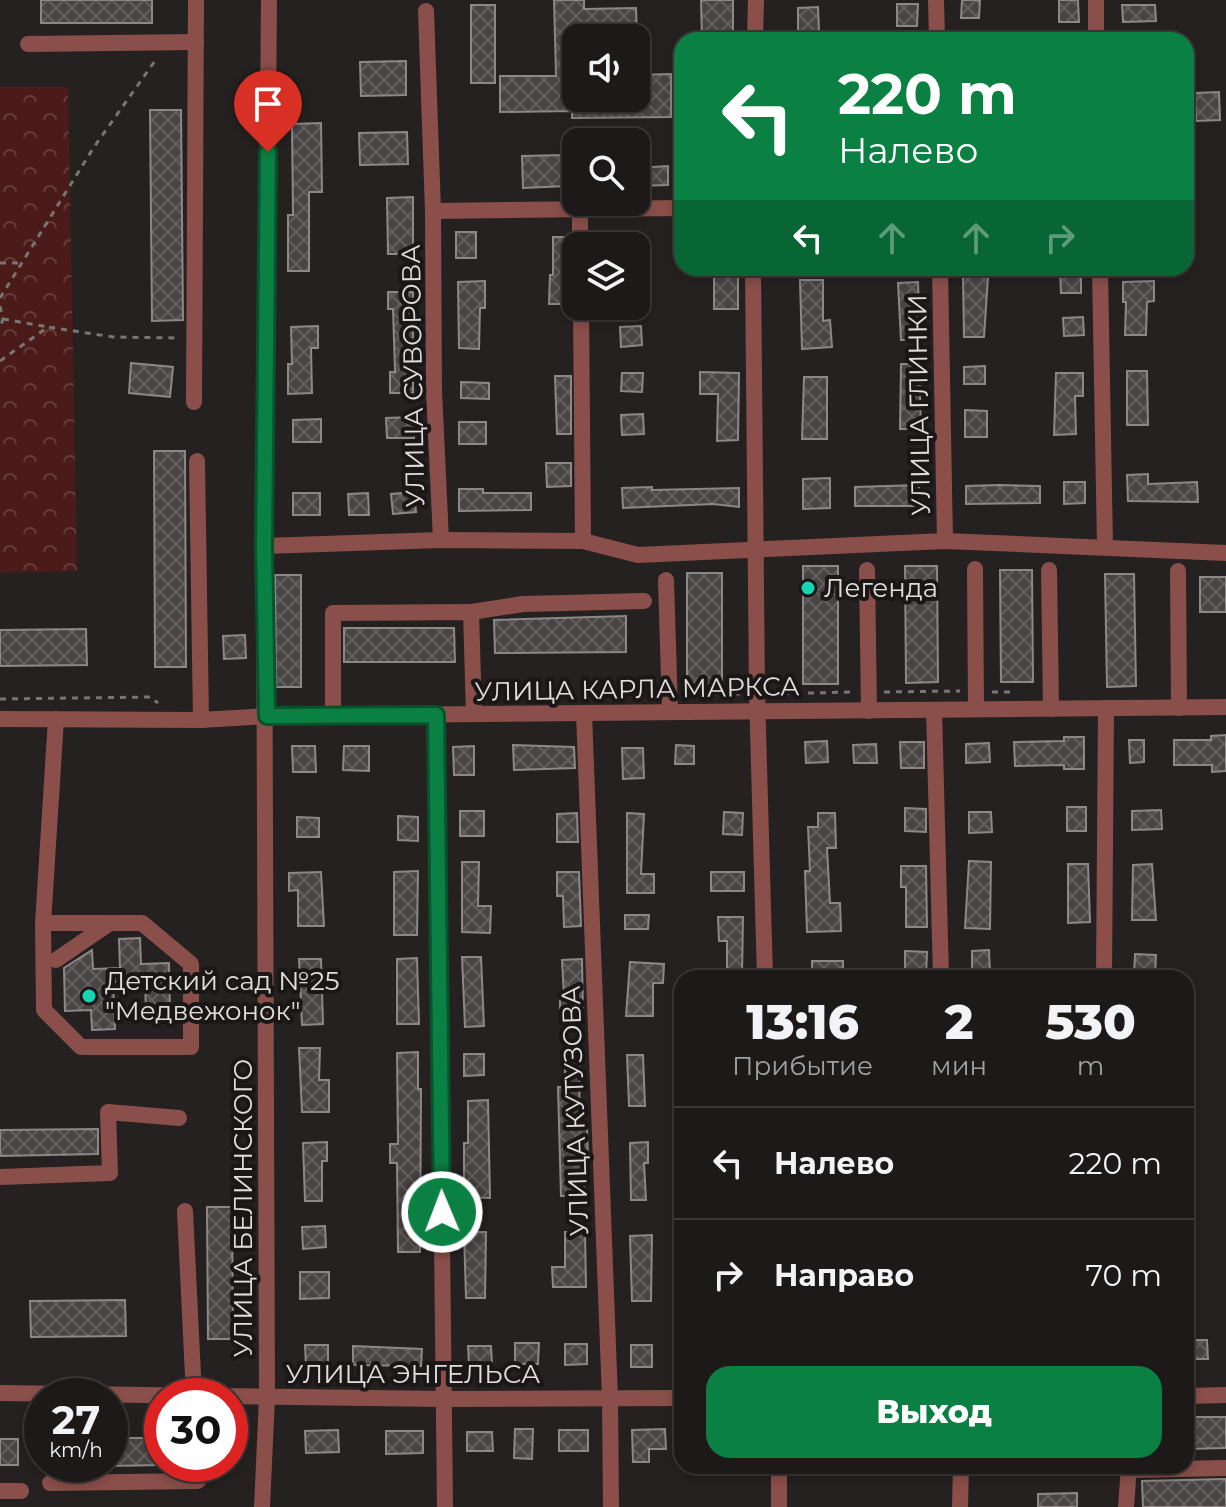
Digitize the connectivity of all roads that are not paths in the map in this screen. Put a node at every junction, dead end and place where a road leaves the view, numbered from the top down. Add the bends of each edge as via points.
1 (196, 0) edge
2 (269, 0) edge
3 (756, 0) edge
4 (936, 0) edge
5 (1096, 0) edge
6 (426, 11) dead end
7 (755, 32) edge
8 (937, 32) edge
9 (1096, 32) edge
10 (196, 42) junction
11 (28, 44) dead end
12 (674, 208) edge
13 (650, 209) edge
14 (433, 211) junction
15 (562, 211) edge
16 (753, 276) edge
17 (940, 276) edge
18 (1100, 276) edge
19 (581, 320) edge
20 (194, 402) dead end
21 (197, 461) dead end
22 (441, 540) junction
23 (583, 541) junction
24 (945, 541) junction
25 (264, 546) junction
26 (1105, 547) junction
27 (757, 551) junction
28 (1226, 553) edge
29 (975, 569) dead end
30 (867, 570) dead end
31 (1049, 570) dead end
32 (1178, 571) dead end
33 (666, 580) dead end
34 (644, 601) dead end
35 (471, 612) junction
36 (1226, 707) edge
37 (1106, 708) junction
38 (1179, 708) junction
39 (976, 709) junction
40 (1051, 709) junction
41 (934, 710) junction
42 (869, 711) junction
43 (670, 712) junction
44 (758, 712) junction
45 (584, 713) junction
46 (474, 714) junction
47 (436, 715) junction
48 (267, 716) junction
49 (333, 716) junction
50 (0, 719) edge
51 (56, 719) junction
52 (201, 720) junction
53 (43, 923) junction
54 (110, 923) junction
55 (56, 960) dead end
56 (765, 970) edge
57 (941, 970) edge
58 (1104, 970) edge
59 (179, 1118) dead end
60 (0, 1177) edge
61 (185, 1211) dead end
62 (193, 1378) edge
63 (0, 1393) edge
64 (144, 1395) edge
65 (1226, 1395) edge
66 (1194, 1396) edge
67 (248, 1397) edge
68 (267, 1397) junction
69 (674, 1398) edge
70 (445, 1399) junction
71 (610, 1399) junction
72 (1194, 1468) edge
73 (1226, 1468) edge
74 (779, 1474) edge
75 (961, 1474) edge
76 (1128, 1474) edge
77 (144, 1482) edge
78 (50, 1483) dead end
79 (0, 1491) edge
80 (21, 1491) dead end
81 (262, 1507) edge
82 (445, 1507) edge
83 (611, 1507) edge
84 (779, 1507) edge
85 (960, 1507) edge
86 (1126, 1507) edge

1 - 10 street
2 - 25 street
3 - 7 street
4 - 8 street
5 - 9 street
6 - 14 street, УЛИЦА СУВОРОВА
10 - 11 street
10 - 20 street
12 - 13 street
14 - 15 street
14 - 22 street, УЛИЦА СУВОРОВА
16 - 27 street
17 - 24 street, УЛИЦА ГЛИНКИ
18 - 26 street
19 - 23 street
21 - 52 street
22 - 23 street
22 - 25 street
23 - 27 street via 638,555
24 - 26 street
24 - 27 street
25 - 48 street, УЛИЦА БЕЛИНСКОГО
26 - 28 street
27 - 44 street
29 - 39 street
30 - 42 street
31 - 40 street
32 - 38 street
33 - 43 street
34 - 35 street via 523,604
35 - 46 street
35 - 49 street via 333,613
36 - 38 street, УЛИЦА КАРЛА МАРКСА
37 - 38 street, УЛИЦА КАРЛА МАРКСА
37 - 40 street, УЛИЦА КАРЛА МАРКСА
37 - 58 street
39 - 40 street, УЛИЦА КАРЛА МАРКСА
39 - 41 street, УЛИЦА КАРЛА МАРКСА
41 - 42 street, УЛИЦА КАРЛА МАРКСА
41 - 57 street
42 - 44 street, УЛИЦА КАРЛА МАРКСА
43 - 44 street, УЛИЦА КАРЛА МАРКСА
43 - 45 street, УЛИЦА КАРЛА МАРКСА
44 - 56 street
45 - 46 street, УЛИЦА КАРЛА МАРКСА
45 - 71 street, УЛИЦА КУТУЗОВА
46 - 47 street, УЛИЦА КАРЛА МАРКСА
47 - 49 street, УЛИЦА КАРЛА МАРКСА
47 - 70 street
48 - 49 street, УЛИЦА КАРЛА МАРКСА
48 - 52 street, УЛИЦА КАРЛА МАРКСА
48 - 68 street, УЛИЦА БЕЛИНСКОГО
50 - 51 street, УЛИЦА КАРЛА МАРКСА
51 - 52 street, УЛИЦА КАРЛА МАРКСА
51 - 53 street
53 - 54 street
53 - 54 street via 44,1010 81,1047 191,1047 191,964 142,923
54 - 55 street
59 - 60 street via 108,1112 110,1173
61 - 62 street
63 - 64 street, УЛИЦА ЭНГЕЛЬСА
65 - 66 street
67 - 68 street, УЛИЦА ЭНГЕЛЬСА
68 - 70 street, УЛИЦА ЭНГЕЛЬСА
68 - 81 street, УЛИЦА БЕЛИНСКОГО
69 - 71 street, УЛИЦА ЭНГЕЛЬСА
70 - 71 street, УЛИЦА ЭНГЕЛЬСА
70 - 82 street
71 - 83 street, УЛИЦА КУТУЗОВА
72 - 73 street
74 - 84 street
75 - 85 street
76 - 86 street
77 - 78 street
79 - 80 street

